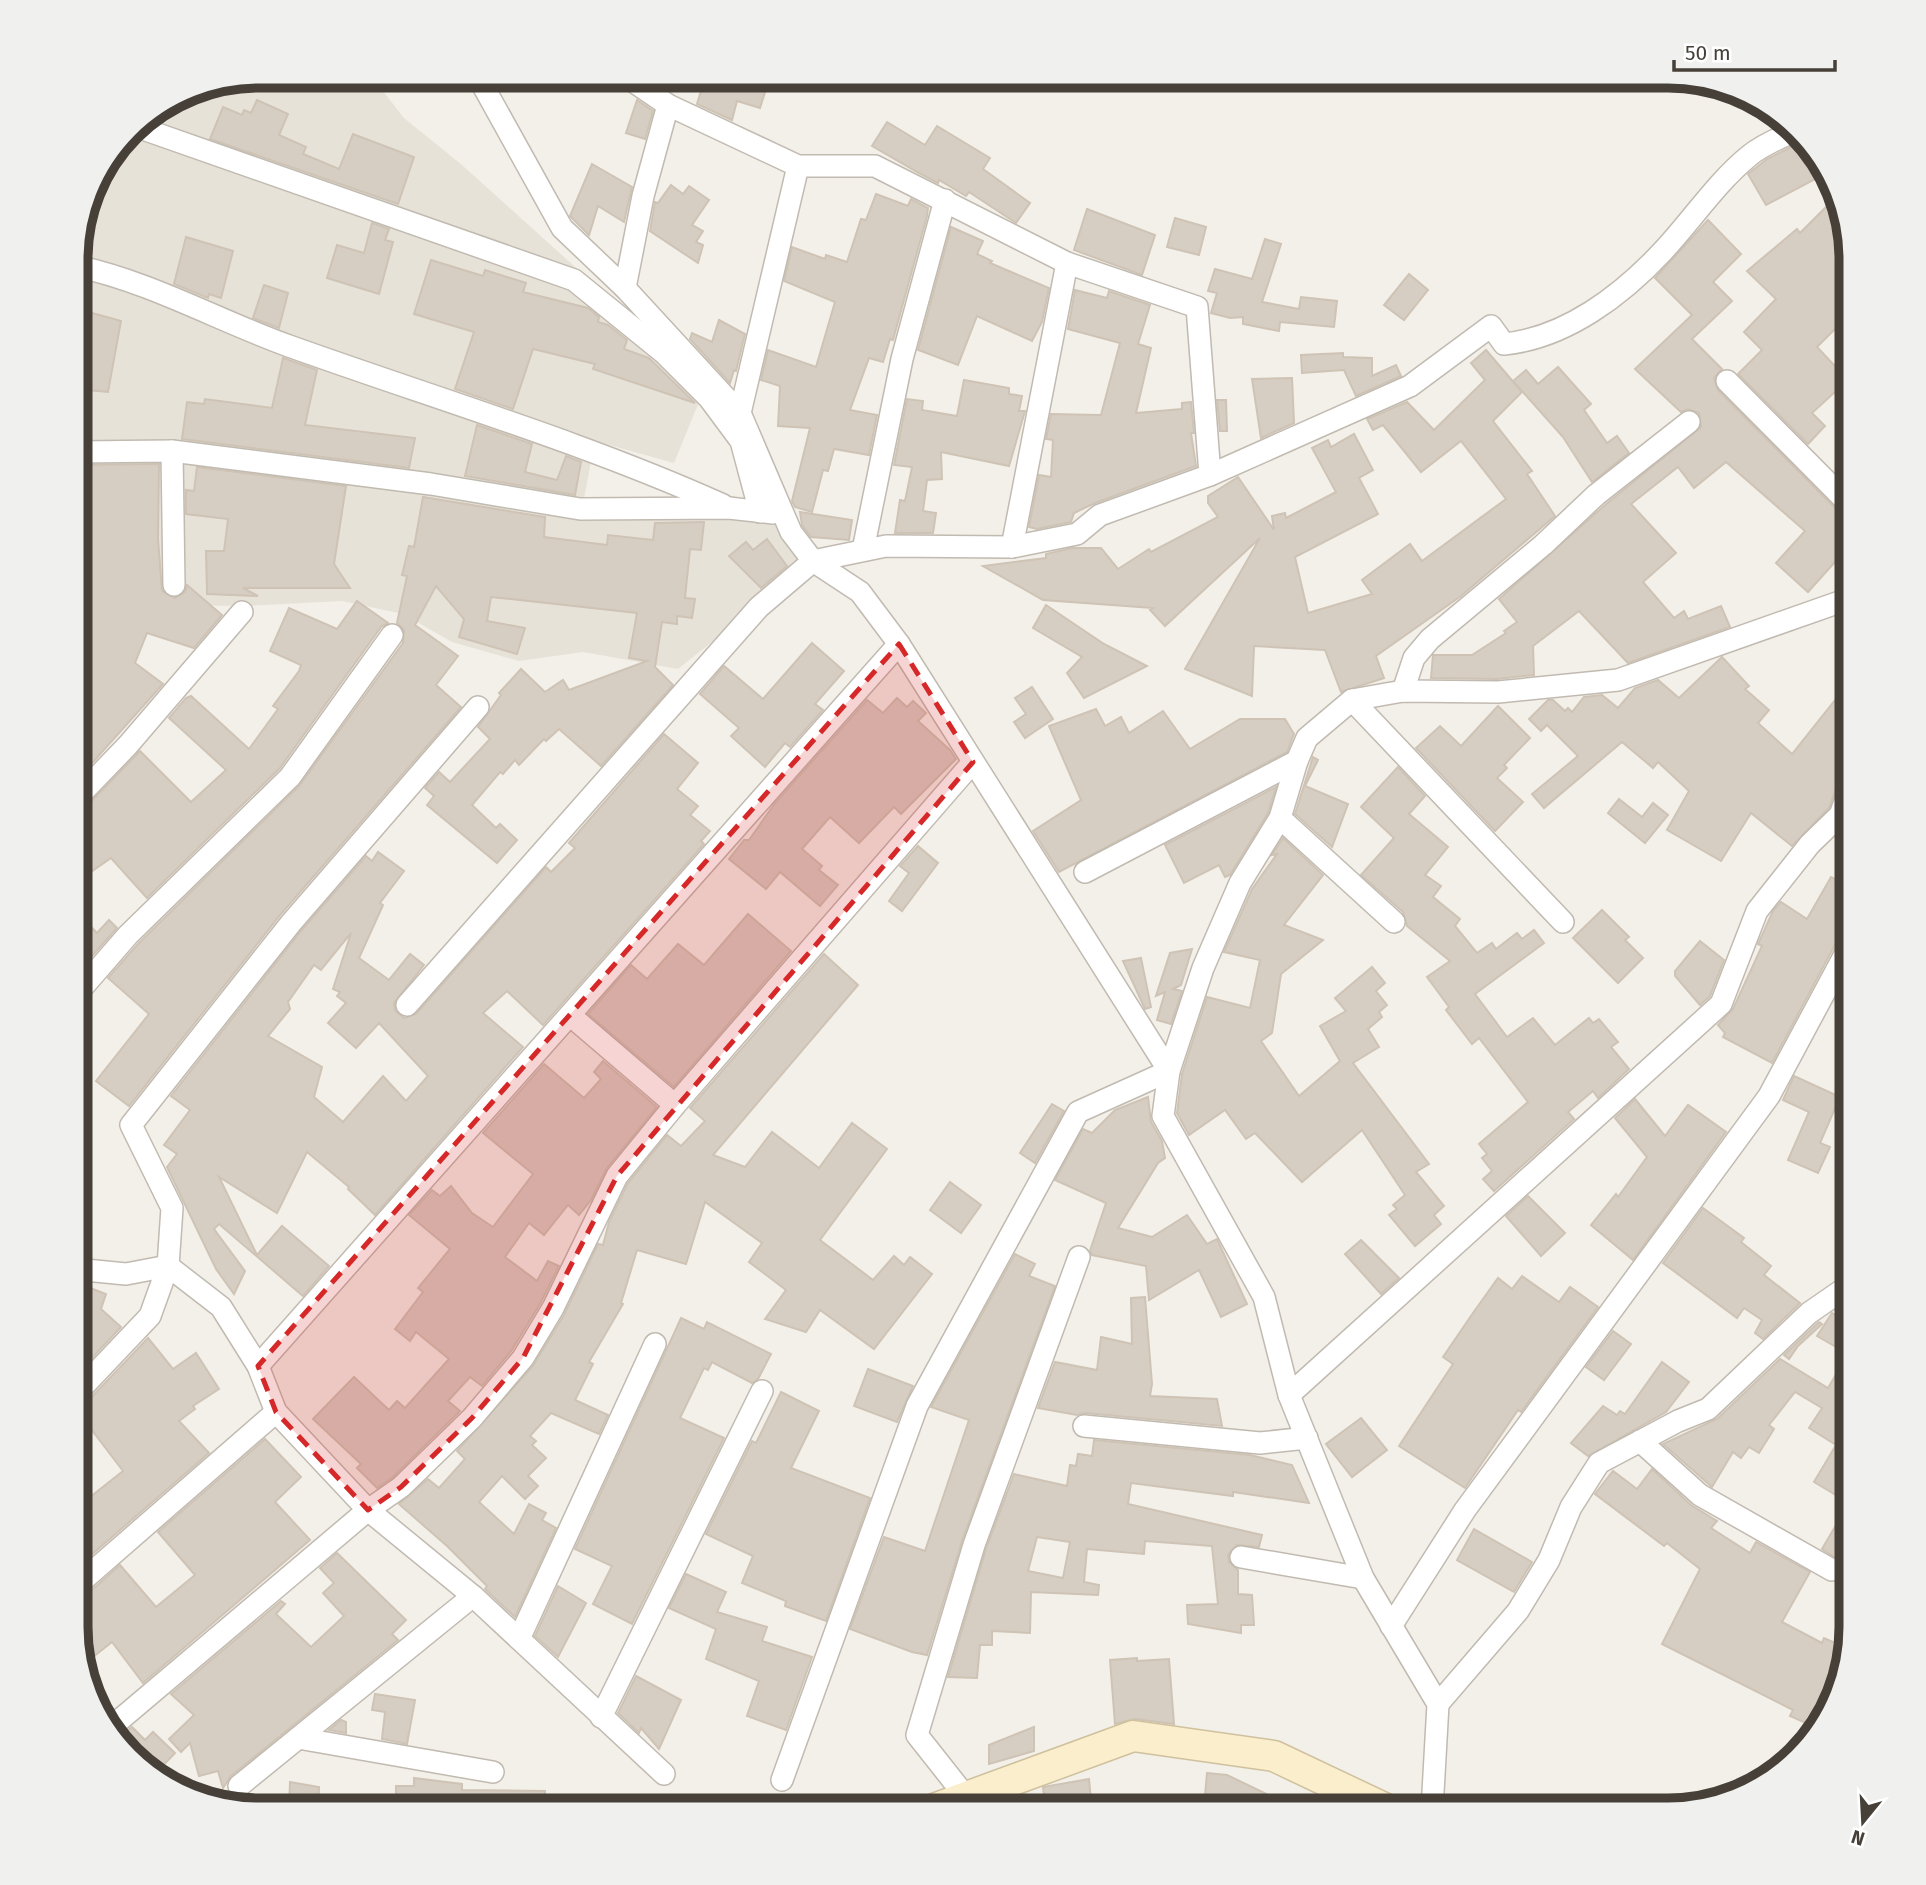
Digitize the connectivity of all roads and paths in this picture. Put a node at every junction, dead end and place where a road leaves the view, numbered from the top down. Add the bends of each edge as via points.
1 (484, 88) edge
2 (643, 88) edge
3 (668, 105) junction
4 (146, 130) dead end
5 (1786, 136) edge
6 (798, 166) junction
7 (945, 200) junction
8 (588, 253) junction
9 (1067, 264) junction
10 (88, 269) edge
11 (574, 280) junction
12 (625, 288) junction
13 (1727, 381) dead end
14 (740, 413) junction
15 (1689, 422) dead end
16 (172, 451) junction
17 (88, 452) edge
18 (1210, 475) junction
19 (1839, 494) edge
20 (729, 508) junction
21 (770, 513) junction
22 (1012, 547) junction
23 (863, 551) junction
24 (813, 561) junction
25 (174, 585) dead end
26 (1839, 602) edge
27 (242, 612) dead end
28 (392, 635) dead end
29 (899, 644) junction
30 (1403, 691) junction
31 (1352, 700) junction
32 (478, 707) dead end
33 (1297, 761) junction
34 (973, 762) junction
35 (88, 786) edge
36 (1839, 816) edge
37 (1280, 818) junction
38 (1084, 872) dead end
39 (1394, 922) dead end
40 (1563, 922) dead end
41 (1839, 966) edge
42 (88, 981) edge
43 (407, 1005) dead end
44 (571, 1016) junction
45 (1169, 1071) junction
46 (675, 1105) junction
47 (1079, 1257) dead end
48 (168, 1266) junction
49 (88, 1270) edge
50 (1839, 1292) edge
51 (655, 1343) dead end
52 (258, 1366) junction
53 (88, 1381) edge
54 (762, 1391) dead end
55 (1289, 1395) junction
56 (276, 1412) junction
57 (1084, 1426) dead end
58 (1307, 1438) junction
59 (1640, 1441) junction
60 (368, 1510) junction
61 (1241, 1557) dead end
62 (1832, 1570) dead end
63 (88, 1576) edge
64 (1363, 1578) junction
65 (473, 1596) junction
66 (1391, 1626) junction
67 (519, 1639) junction
68 (1438, 1704) junction
69 (601, 1717) junction
70 (117, 1723) edge
71 (298, 1738) junction
72 (493, 1772) dead end
73 (664, 1774) dead end
74 (782, 1780) dead end
75 (239, 1786) dead end
76 (966, 1797) joint
77 (1363, 1798) edge
78 (1433, 1798) edge

1 - 8 street via 562,228
2 - 3 street
3 - 6 street
3 - 12 street via 643,196
4 - 11 street
5 - 18 street via 1750,154 1661,253 1600,306 1531,341 1504,344 1491,326 1410,386
6 - 7 street via 876,166
6 - 14 street
7 - 9 street
7 - 23 street via 902,359
8 - 11 street
8 - 12 street
9 - 18 street via 1197,307
9 - 22 street
10 - 20 street via 119,275 285,345 644,470
11 - 21 street via 664,353 709,398 741,442
12 - 14 street
13 - 19 street
14 - 21 street
15 - 30 street via 1596,495 1430,639 1414,658
16 - 17 street
16 - 20 street via 431,484 580,509
16 - 25 street
18 - 22 street via 1100,515 1077,534
20 - 21 street
21 - 24 street
22 - 23 street via 886,545
23 - 24 street
24 - 29 street via 860,592
24 - 43 street via 759,607
26 - 30 street via 1618,680 1498,692
27 - 35 street
28 - 42 street via 290,778 128,934
29 - 34 street
29 - 44 street
30 - 31 street
31 - 33 street via 1307,738
31 - 40 street
32 - 48 street via 291,923 131,1125 172,1208
33 - 37 street
33 - 38 street
34 - 45 street
34 - 46 street
36 - 55 street via 1810,844 1758,911 1721,1004
37 - 39 street
37 - 45 street via 1240,883 1203,968
41 - 66 street via 1769,1096 1465,1510
44 - 46 street
44 - 52 street
45 - 55 street via 1163,1116 1264,1297
45 - 74 street via 1077,1112 917,1406
46 - 60 street via 617,1177 553,1308 523,1358 472,1418 401,1487
47 - 76 street via 974,1545 917,1735
48 - 49 street via 126,1274
48 - 52 street via 221,1307
48 - 53 street via 150,1316
50 - 59 street via 1809,1313 1708,1409
51 - 67 street
52 - 56 street
54 - 69 street
55 - 58 street
56 - 60 street
56 - 63 street
57 - 58 street via 1261,1443
58 - 64 street
59 - 62 street via 1700,1495
59 - 68 street via 1599,1463 1518,1611
60 - 65 street
60 - 70 street
61 - 64 street
64 - 66 street
65 - 67 street
65 - 71 street
66 - 68 street
67 - 69 street
68 - 78 street
69 - 73 street
71 - 72 street
71 - 75 street
76 - 77 street via 1132,1736 1274,1756

